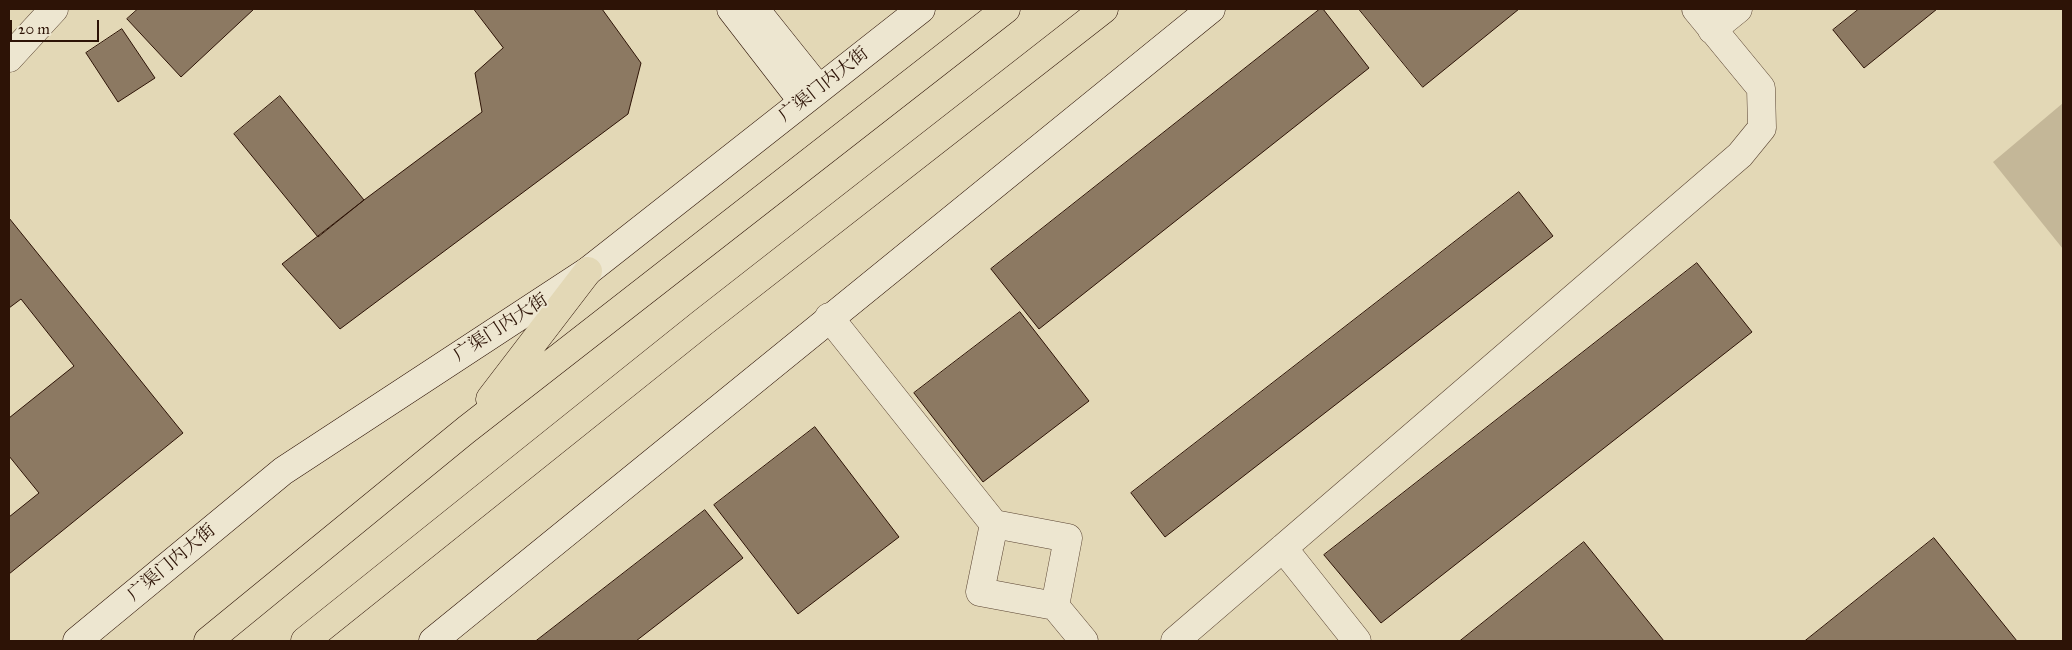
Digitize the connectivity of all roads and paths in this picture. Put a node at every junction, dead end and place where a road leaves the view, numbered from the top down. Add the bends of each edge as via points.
1 (54, 9) edge
2 (731, 9) edge
3 (755, 9) edge
4 (921, 9) edge
5 (1006, 9) edge
6 (1104, 9) edge
7 (1211, 9) edge
8 (1738, 9) edge
9 (1704, 19) edge
10 (9, 58) edge
11 (811, 95) junction
12 (588, 271) junction
13 (829, 317) junction
14 (466, 430) junction
15 (994, 524) junction
16 (1283, 548) junction
17 (1055, 606) junction
18 (77, 641) edge
19 (208, 641) edge
20 (305, 641) edge
21 (433, 641) edge
22 (1084, 641) edge
23 (1175, 641) edge
24 (1357, 641) edge

1 - 10 street
2 - 11 street
3 - 11 street
4 - 11 street, 广渠门内大街
5 - 14 main road
6 - 20 main road via 694,329
7 - 13 street
8 - 9 street
9 - 16 street via 1761,88 1762,128 1733,161
11 - 12 street, 广渠门内大街
12 - 14 main road
12 - 18 street, 广渠门内大街 via 283,471
13 - 15 street
13 - 21 street
14 - 19 main road
15 - 17 street via 1068,538
15 - 17 street via 980,592
16 - 23 street
16 - 24 street
17 - 22 street

